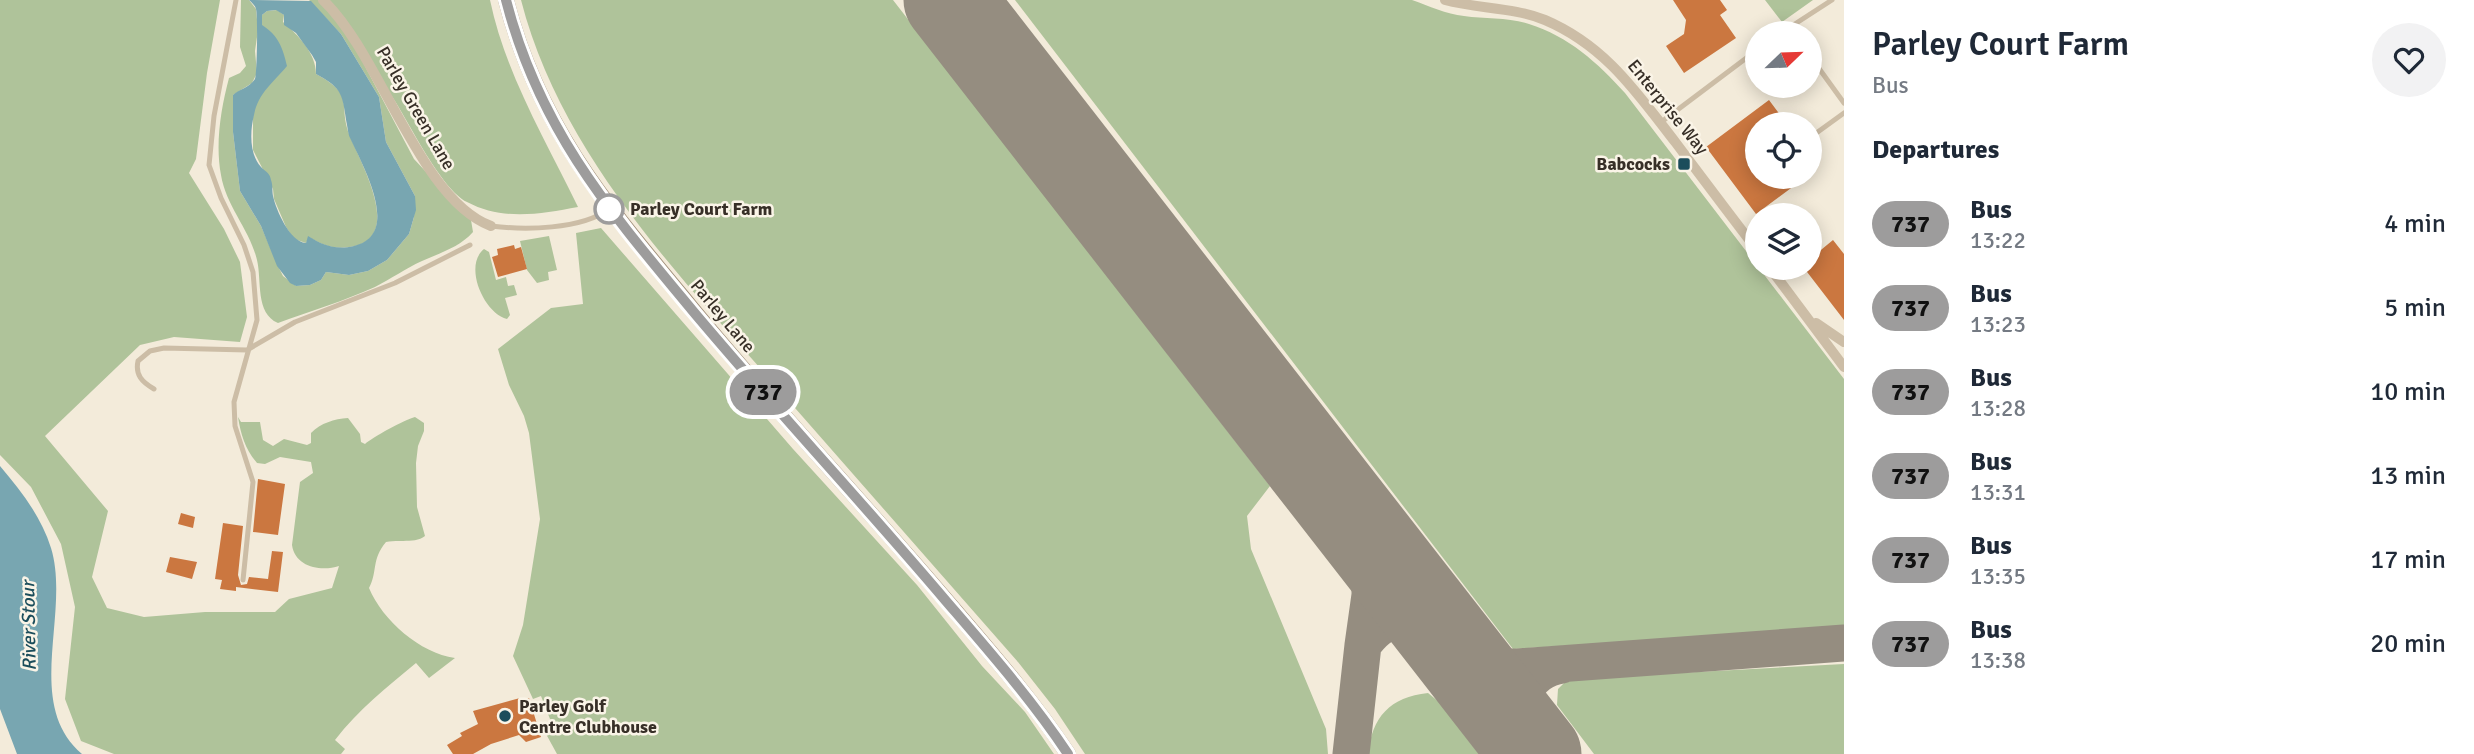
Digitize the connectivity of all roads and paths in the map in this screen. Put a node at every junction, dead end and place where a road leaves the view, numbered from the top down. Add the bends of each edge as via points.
1 (236, 0) edge
2 (323, 0) edge
3 (506, 0) edge
4 (1445, 0) edge
5 (1832, 0) edge
6 (1800, 21) edge
7 (1745, 60) edge
8 (1822, 73) edge
9 (1844, 103) edge
10 (1844, 113) edge
11 (1660, 122) junction
12 (1822, 129) edge
13 (609, 209) junction
14 (491, 226) joint
15 (1745, 234) edge
16 (470, 245) dead end
17 (1779, 280) edge
18 (1806, 315) junction
19 (1844, 342) edge
20 (247, 350) junction
21 (1844, 367) edge
22 (153, 389) dead end
23 (243, 580) dead end
24 (1068, 754) edge

1 - 20 lane via 209,165 253,272 257,320
2 - 14 street, Parley Green Lane via 361,48 446,193
3 - 13 main road, Parley Lane via 531,78 553,124
4 - 11 street, Enterprise Way via 1524,14 1565,30 1625,77
5 - 6 lane
7 - 11 lane
8 - 9 lane
10 - 12 lane
11 - 15 street, Enterprise Way
13 - 14 lane, Parley Green Lane via 594,219 563,224
13 - 24 main road, Parley Lane via 1000,664
16 - 20 lane via 395,283 295,321
17 - 18 street
18 - 19 street
18 - 21 street
20 - 22 lane via 150,351 138,361 138,373
20 - 23 lane via 234,402 235,426 253,482

